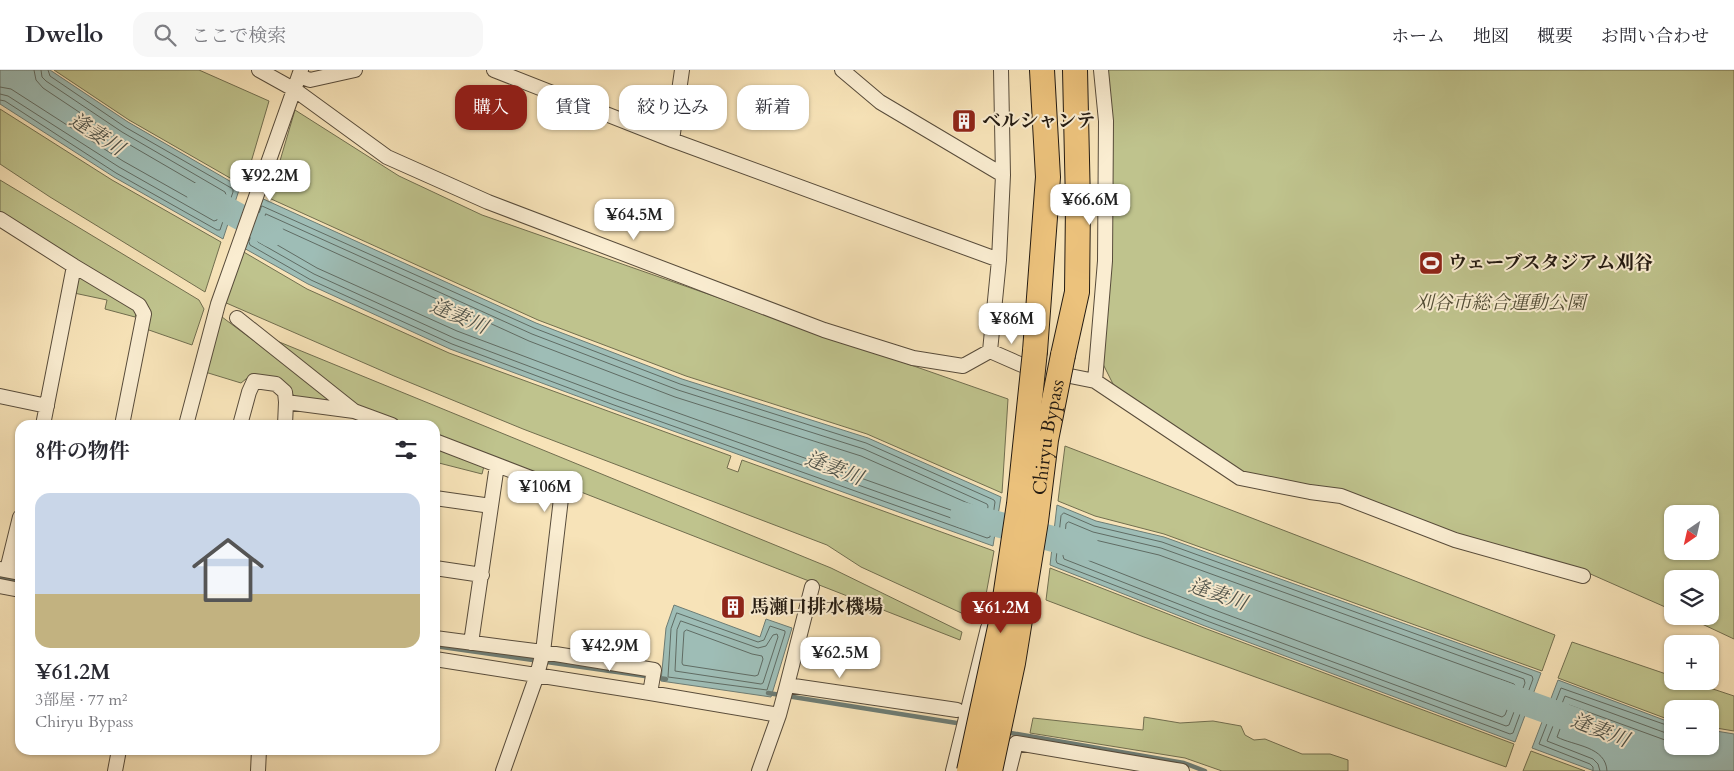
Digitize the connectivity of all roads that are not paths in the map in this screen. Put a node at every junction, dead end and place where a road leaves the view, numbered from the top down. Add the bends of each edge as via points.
1 (259, 70) edge
2 (355, 70) edge
3 (494, 70) edge
4 (682, 70) edge
5 (842, 70) edge
6 (1001, 70) edge
7 (1026, 70) edge
8 (1042, 70) edge
9 (1062, 70) edge
10 (1076, 70) edge
11 (1101, 70) edge
12 (300, 73) edge
13 (295, 90) junction
14 (672, 140) junction
15 (1004, 175) junction
16 (1048, 177) junction
17 (0, 219) edge
18 (999, 260) junction
19 (74, 266) junction
20 (237, 318) dead end
21 (990, 351) junction
22 (1028, 358) junction
23 (1064, 365) junction
24 (1095, 381) junction
25 (0, 396) edge
26 (286, 402) junction
27 (47, 406) junction
28 (354, 411) junction
29 (44, 420) edge
30 (123, 420) edge
31 (187, 420) edge
32 (241, 420) edge
33 (285, 420) edge
34 (378, 420) edge
35 (440, 443) edge
36 (497, 465) junction
37 (1010, 490) dead end
38 (440, 499) edge
39 (491, 506) junction
40 (15, 541) edge
41 (440, 569) edge
42 (9, 570) edge
43 (482, 574) junction
44 (1583, 576) dead end
45 (0, 586) edge
46 (812, 587) dead end
47 (15, 589) edge
48 (440, 639) edge
49 (471, 644) junction
50 (543, 652) junction
51 (440, 660) edge
52 (537, 675) junction
53 (787, 685) junction
54 (650, 693) junction
55 (957, 710) dead end
56 (779, 715) junction
57 (118, 755) edge
58 (260, 755) edge
59 (115, 771) edge
60 (258, 771) edge
61 (503, 771) edge
62 (759, 771) edge
63 (953, 771) edge
64 (969, 771) edge
65 (990, 771) edge
66 (1009, 771) edge
67 (1182, 771) edge

1 - 13 street
2 - 12 street via 310,80
3 - 14 street
4 - 14 street
5 - 15 street via 880,102
6 - 15 street
7 - 16 highway via 1032,124
8 - 16 highway, Chiryu Bypass
9 - 23 highway, Chiryu Bypass via 1067,277
10 - 23 highway via 1077,292
11 - 24 street via 1106,121 1106,262
12 - 13 street
13 - 21 street via 387,157 488,202 824,330 912,358 963,366
13 - 31 street via 218,304
14 - 18 street
15 - 18 street
16 - 22 highway, Chiryu Bypass
17 - 19 street
18 - 21 street
19 - 27 street
19 - 30 street via 139,305 144,314
20 - 28 street
21 - 22 street
22 - 64 highway, Chiryu Bypass, bridge via 1019,504 1002,618
23 - 24 street
23 - 65 highway, Chiryu Bypass, bridge via 1046,440 1013,663
24 - 44 street via 1240,478 1341,496 1455,540
25 - 27 street
26 - 28 street
26 - 32 street via 285,392 276,384 254,381
26 - 33 street
27 - 29 street
28 - 34 street
35 - 36 street
36 - 39 street
36 - 50 street via 562,490
37 - 63 street via 995,597
38 - 39 street
39 - 43 street
40 - 42 street
41 - 43 street
43 - 49 street
45 - 47 street
46 - 53 street
48 - 49 street
49 - 50 street
50 - 52 street
50 - 54 street via 654,670
51 - 52 street
52 - 54 street
52 - 61 street
53 - 55 street
53 - 56 street
54 - 56 street
56 - 62 street
57 - 59 street
58 - 60 street
66 - 67 street via 1016,744

